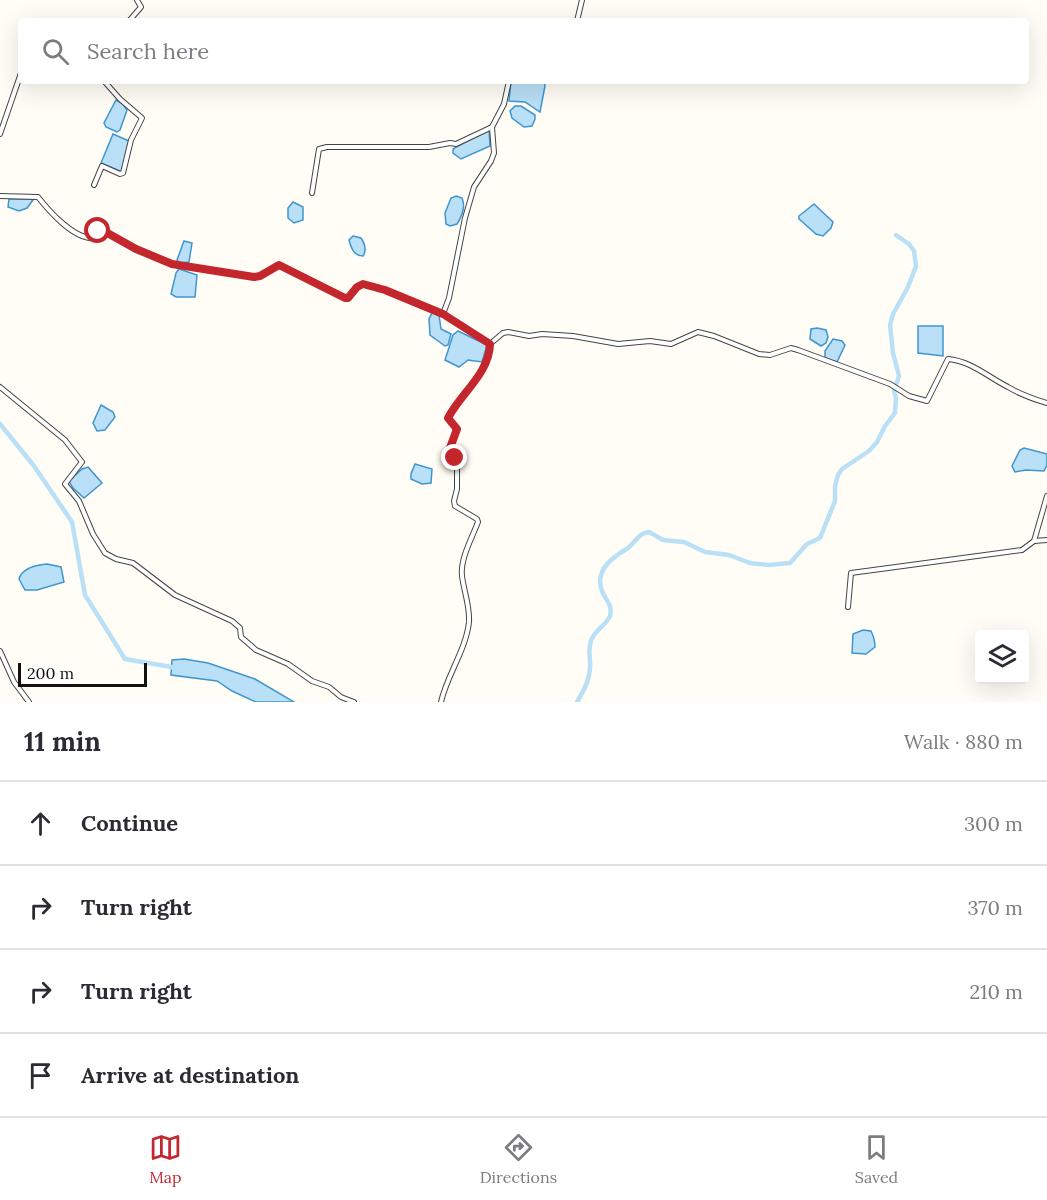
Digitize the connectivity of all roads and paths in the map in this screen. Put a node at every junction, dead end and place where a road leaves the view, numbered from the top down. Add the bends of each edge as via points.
1 (137, 0) edge
2 (582, 0) edge
3 (132, 18) edge
4 (578, 18) edge
5 (18, 82) edge
6 (107, 84) edge
7 (508, 84) edge
8 (492, 127) junction
9 (0, 134) edge
10 (94, 185) dead end
11 (312, 193) dead end
12 (0, 196) edge
13 (443, 314) junction
14 (490, 344) junction
15 (0, 387) edge
16 (1047, 403) edge
17 (1047, 496) edge
18 (1047, 540) edge
19 (1034, 541) junction
20 (848, 607) dead end
21 (0, 651) edge
22 (29, 702) edge
23 (354, 702) edge
24 (441, 702) edge

1 - 3 street via 141,7
2 - 4 street
5 - 9 street
6 - 10 street via 142,118 131,140 123,173 102,166
7 - 8 street via 504,104
8 - 11 street via 456,144 319,149
8 - 13 street via 494,153 474,187
12 - 13 street via 38,197 55,218 84,237 91,238 102,230 172,264 254,277 279,265 345,298 363,284
13 - 14 street
14 - 16 street via 508,332 529,336 555,334 618,344 671,344 698,332 759,354 798,350 927,401 948,359 957,360
14 - 24 street via 483,370 448,418 457,429 450,448 457,469 455,506 478,522 461,573 469,621
15 - 23 street via 65,440 82,462 65,483 79,501 105,553 133,563 175,595 232,621 240,628 241,637 256,650
17 - 19 street
18 - 19 street
19 - 20 street via 1022,550 851,573
21 - 22 street via 14,682

